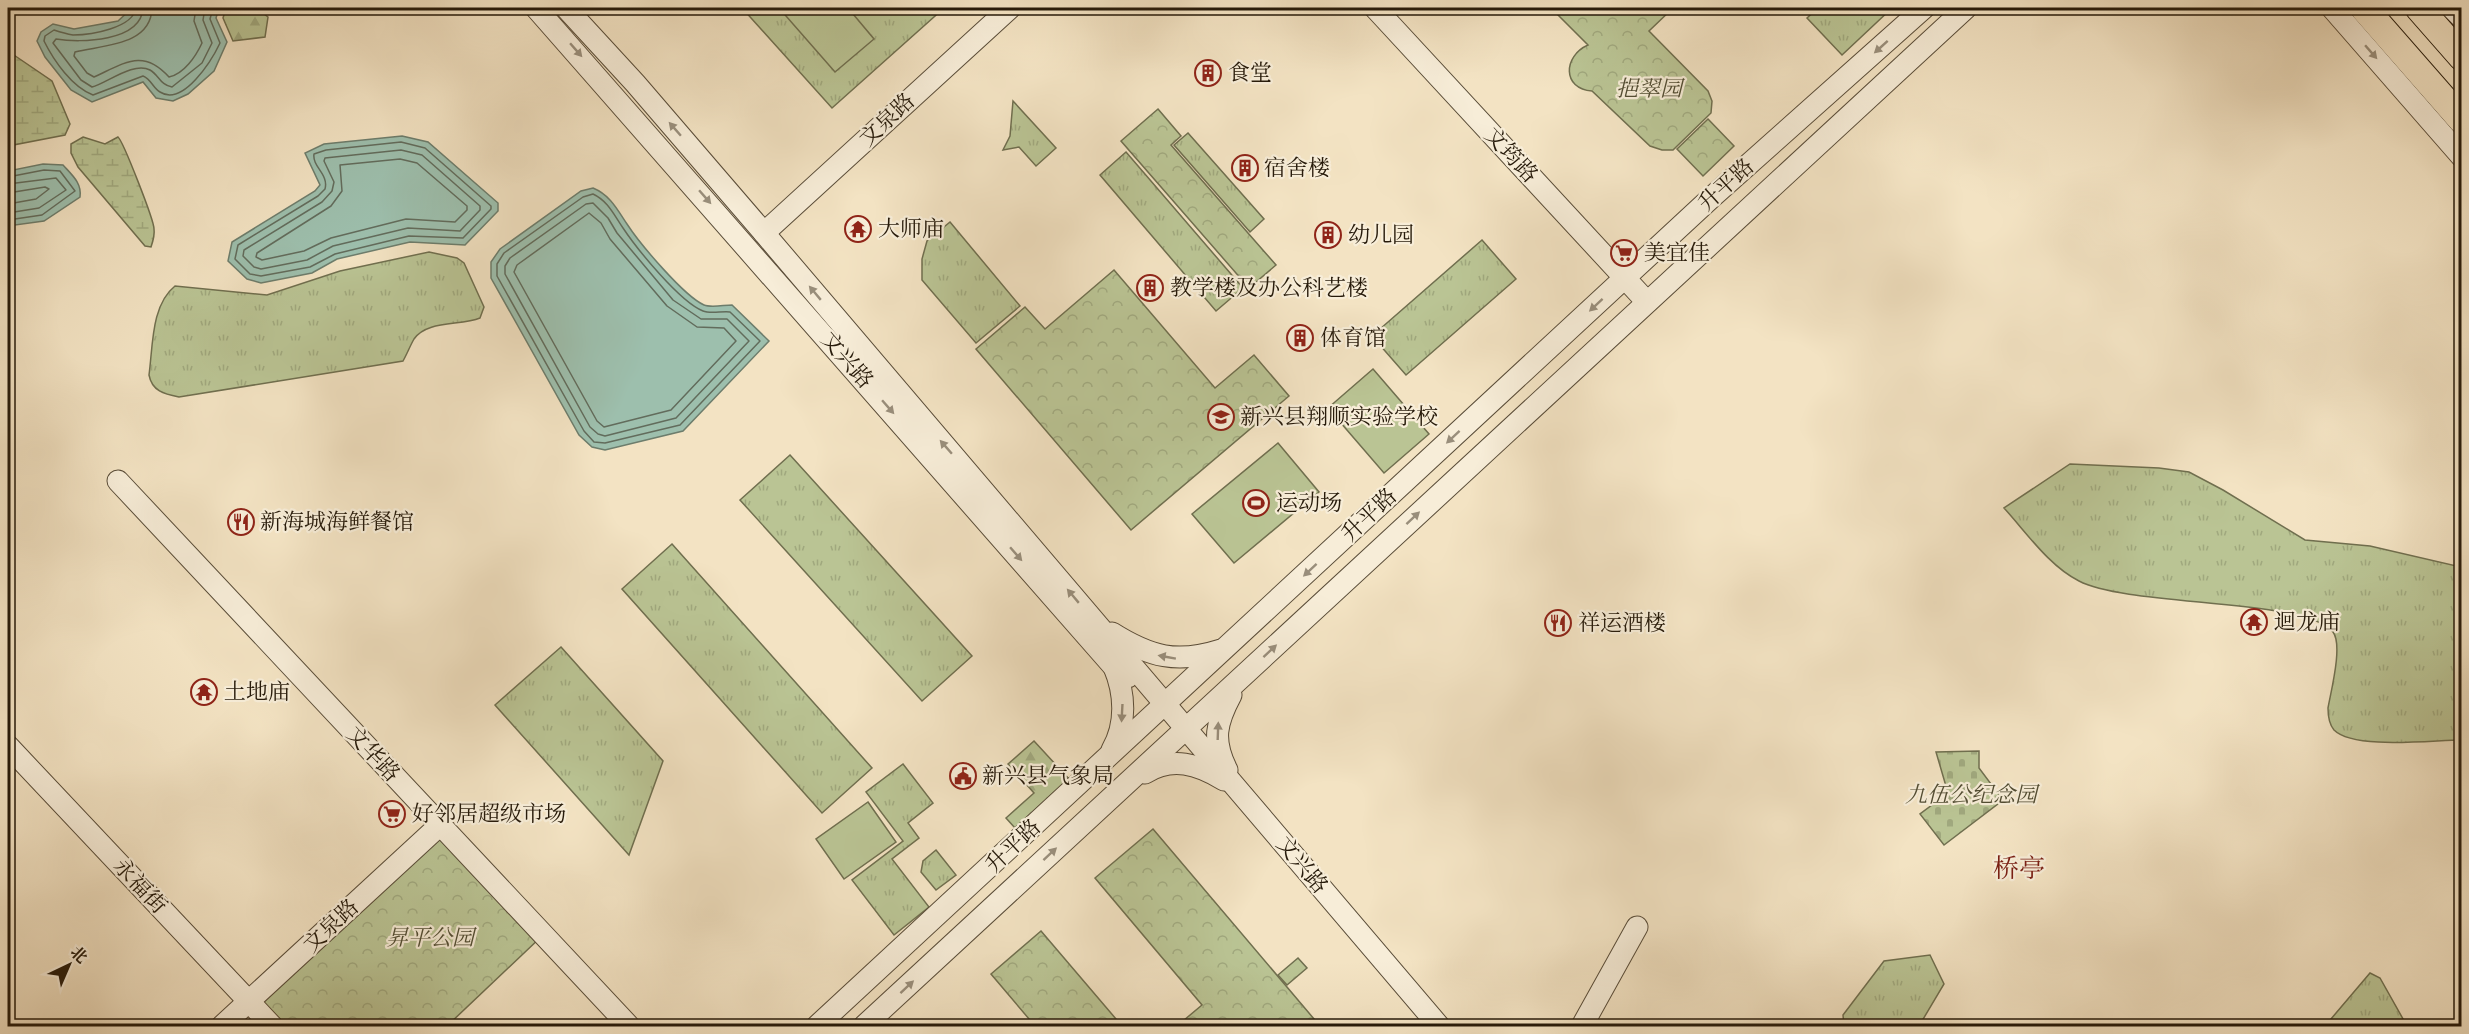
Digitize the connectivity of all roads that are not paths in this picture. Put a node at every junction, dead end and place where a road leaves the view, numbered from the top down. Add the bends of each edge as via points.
1 (536, 8) edge
2 (566, 8) edge
3 (1010, 8) edge
4 (1375, 8) edge
5 (1924, 8) edge
6 (1966, 8) edge
7 (2332, 8) edge
8 (2364, 8) edge
9 (2419, 8) edge
10 (2452, 8) edge
11 (2462, 18) edge
12 (2462, 57) edge
13 (2462, 120) edge
14 (2462, 157) edge
15 (764, 233) junction
16 (1625, 278) junction
17 (1647, 302) junction
18 (859, 360) junction
19 (118, 482) dead end
20 (1095, 622) junction
21 (1224, 649) junction
22 (1114, 667) junction
23 (1241, 678) junction
24 (1165, 704) junction
25 (1186, 729) junction
26 (8, 746) edge
27 (1108, 757) junction
28 (1124, 786) junction
29 (1235, 786) junction
30 (440, 825) junction
31 (1636, 927) dead end
32 (249, 1001) junction
33 (222, 1026) edge
34 (272, 1026) edge
35 (629, 1026) edge
36 (817, 1026) edge
37 (864, 1026) edge
38 (1439, 1026) edge
39 (1582, 1026) edge

1 -> 18 street, 文兴路
15 -> 2 street, 文兴路
3 - 15 street, 文泉路
4 - 16 street, 文筠路
5 -> 16 street, 升平路
6 - 17 street, 升平路
7 -> 14 street
8 - 13 main road
9 - 12 main road
10 - 11 street
18 -> 15 street, 文兴路
16 - 17 street, 文筠路
16 -> 21 street, 升平路
23 -> 17 street, 升平路
20 -> 18 street, 文兴路
18 -> 22 street, 文兴路
19 - 30 street, 文华路
21 -> 20 street via 1173,659 1149,653
20 - 24 street, 文兴路
21 - 24 street, 升平路
22 - 24 street, 文兴路
22 -> 27 street via 1123,712 1118,739
23 - 25 street, 升平路
29 -> 23 street via 1222,760 1217,738 1219,717
24 - 25 street, 文兴路
24 - 27 street, 升平路
25 - 28 street, 升平路
25 - 29 street, 文兴路
26 - 32 street, 永福街
27 - 36 street, 升平路
28 - 29 street via 1156,766 1173,763 1192,764
37 -> 28 street, 升平路
29 - 38 street, 文兴路
30 - 32 street, 文泉路
30 - 35 street, 文华路
31 - 39 street
32 - 33 street, 文泉路
32 - 34 street, 永福街

